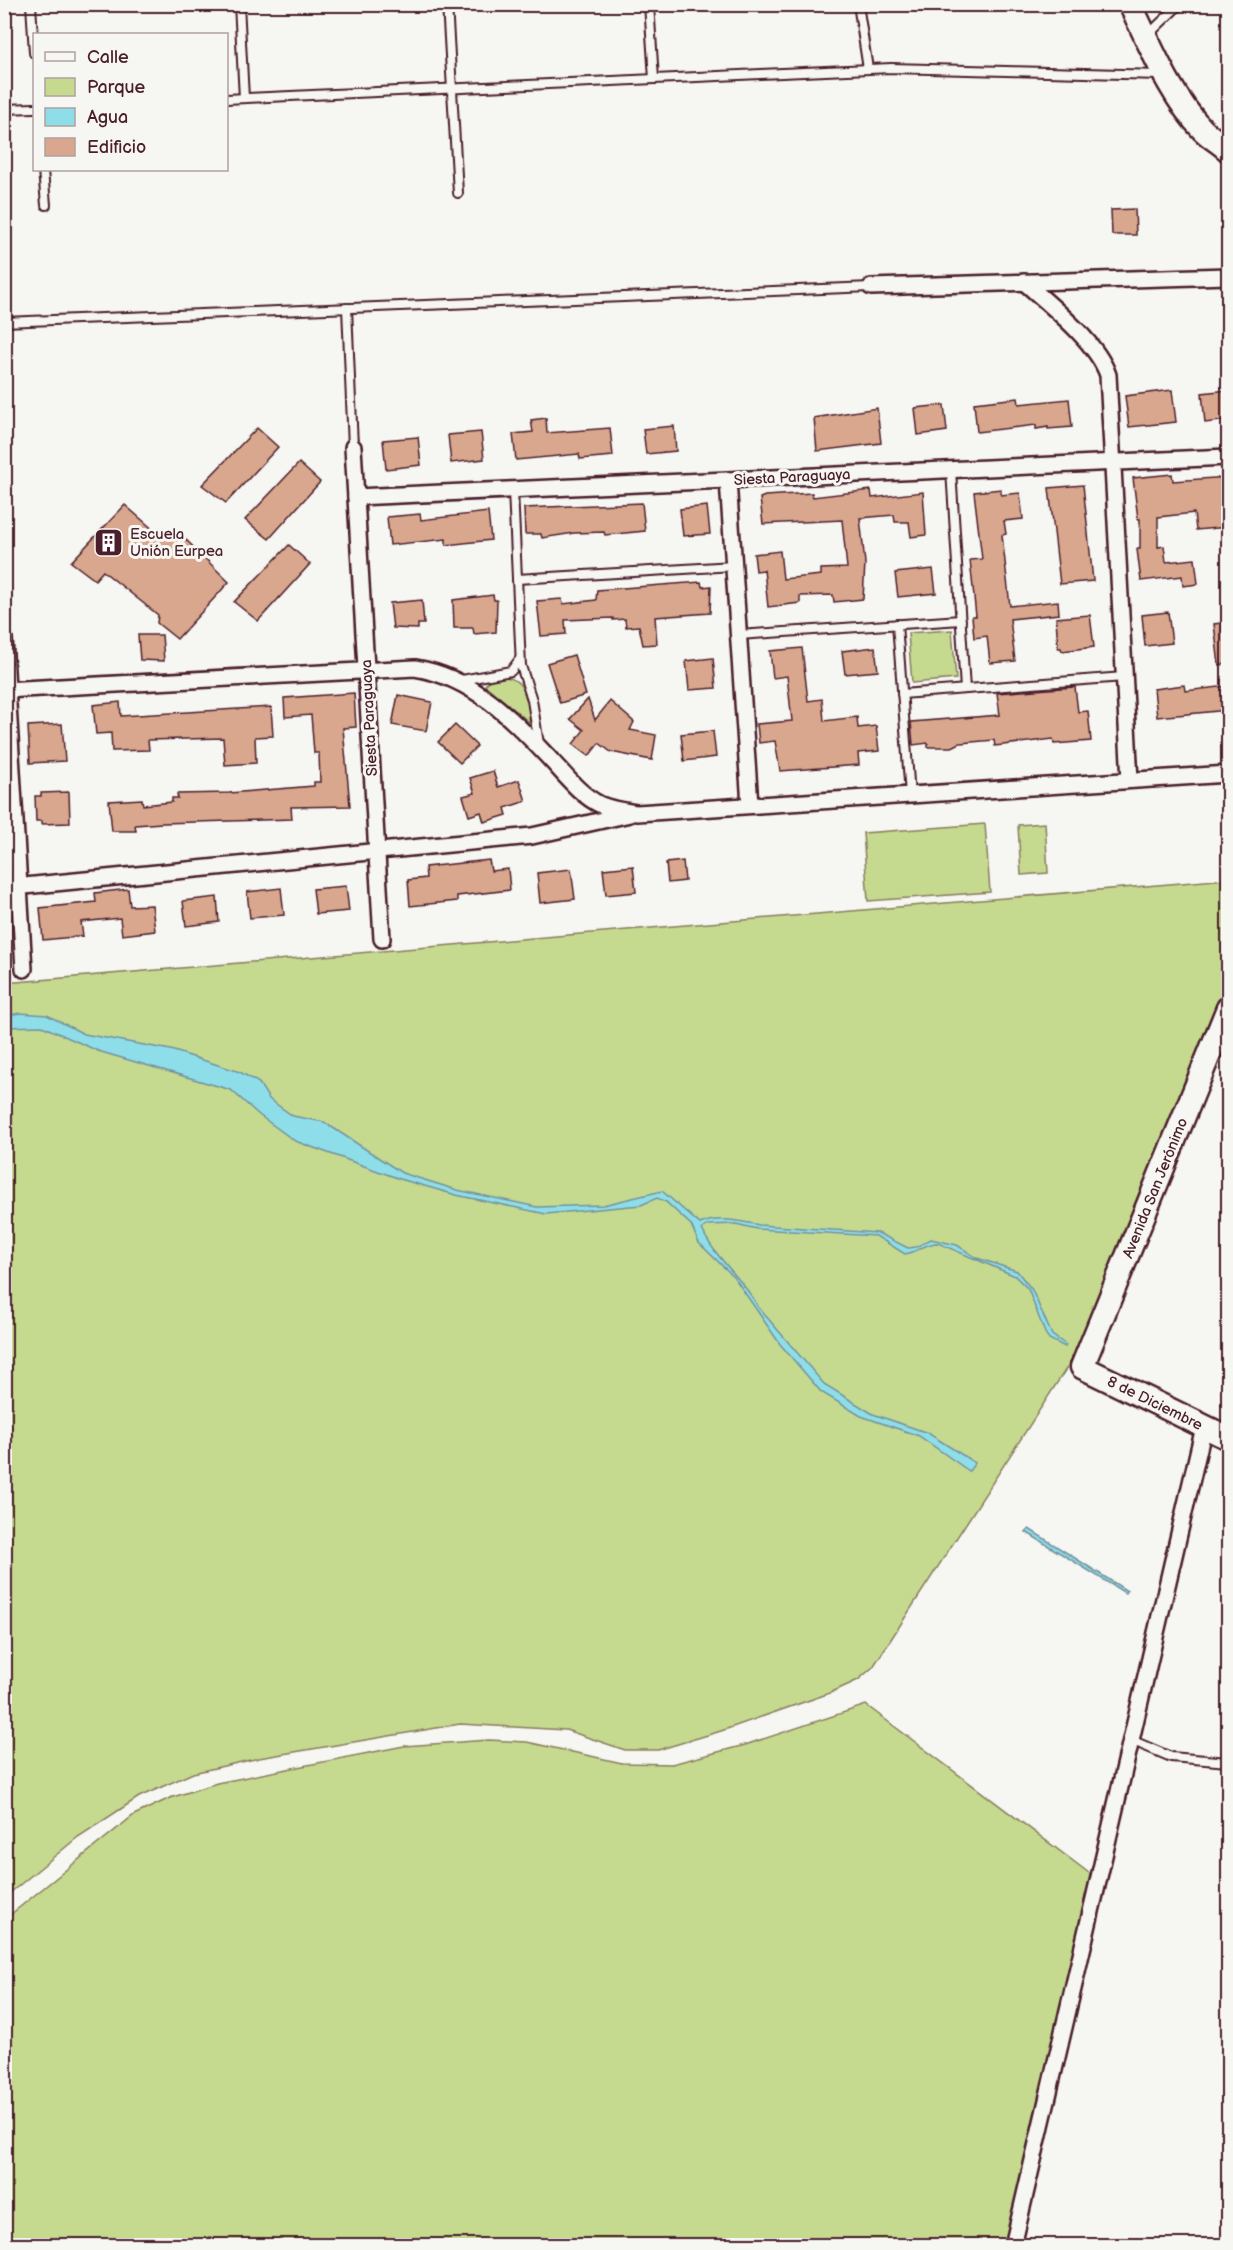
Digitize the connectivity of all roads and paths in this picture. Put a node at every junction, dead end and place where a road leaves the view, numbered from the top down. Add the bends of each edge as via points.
1 (31, 4) edge
2 (239, 4) edge
3 (447, 4) edge
4 (649, 4) edge
5 (858, 4) edge
6 (1130, 4) edge
7 (1180, 4) edge
8 (33, 36) edge
9 (1146, 36) junction
10 (868, 69) junction
11 (1166, 75) junction
12 (654, 79) junction
13 (453, 88) junction
14 (244, 98) junction
15 (228, 99) edge
16 (33, 108) edge
17 (4, 109) edge
18 (1228, 150) edge
19 (43, 171) edge
20 (458, 193) dead end
21 (45, 206) dead end
22 (1228, 276) edge
23 (1024, 282) junction
24 (871, 287) joint
25 (347, 308) junction
26 (4, 322) edge
27 (353, 447) joint
28 (1228, 457) edge
29 (1113, 462) junction
30 (951, 470) junction
31 (728, 480) junction
32 (513, 490) junction
33 (356, 497) junction
34 (734, 566) junction
35 (517, 579) junction
36 (961, 620) junction
37 (897, 624) junction
38 (739, 635) junction
39 (4, 638) edge
40 (521, 654) junction
41 (366, 670) junction
42 (1124, 677) junction
43 (453, 678) junction
44 (965, 689) junction
45 (6, 690) edge
46 (902, 694) junction
47 (7, 737) edge
48 (540, 749) junction
49 (1228, 774) edge
50 (1130, 780) junction
51 (910, 795) junction
52 (750, 805) junction
53 (637, 813) junction
54 (377, 851) junction
55 (12, 887) edge
56 (382, 939) dead end
57 (24, 969) dead end
58 (1228, 1008) edge
59 (1082, 1367) joint
60 (1204, 1427) junction
61 (1228, 1438) edge
62 (1131, 1740) junction
63 (1228, 1762) edge
64 (1013, 2246) edge

1 - 8 lane
2 - 14 lane
3 - 13 lane
4 - 12 lane
5 - 10 lane
6 - 9 street
7 - 9 lane
9 - 11 street
10 - 11 lane
10 - 12 lane
11 - 18 street via 1196,122
12 - 13 lane
13 - 14 lane
13 - 20 lane
14 - 15 lane
16 - 17 lane
19 - 21 lane
22 - 23 street
23 - 24 street
23 - 29 street via 1104,364
24 - 25 lane
25 - 26 lane
25 - 27 lane
27 - 33 street, Siesta Paraguaya
28 - 29 street, Siesta Paraguaya
29 - 30 street, Siesta Paraguaya
29 - 42 street
30 - 31 street, Siesta Paraguaya
30 - 36 lane
31 - 32 street, Siesta Paraguaya
31 - 34 street
32 - 33 street, Siesta Paraguaya
32 - 35 lane
33 - 41 street, Siesta Paraguaya
34 - 35 lane
34 - 38 street
35 - 40 lane
36 - 37 lane
36 - 44 lane
37 - 38 lane
37 - 46 lane
38 - 52 street
39 - 45 street
40 - 43 lane via 512,671 469,680
40 - 48 lane
41 - 43 street via 415,668
41 - 45 street
41 - 54 street, Siesta Paraguaya
42 - 44 lane
42 - 50 street
43 - 48 street via 487,698
44 - 46 lane
45 - 47 street
46 - 51 lane
47 - 55 street
48 - 53 street via 599,804
49 - 50 street
50 - 51 street
51 - 52 street
52 - 53 street
53 - 54 street via 532,836
54 - 55 street
54 - 56 street, Siesta Paraguaya
55 - 57 street
58 - 59 street, Avenida San Jerónimo
59 - 60 street, 8 de Diciembre
60 - 61 street, 8 de Diciembre
60 - 62 street
62 - 63 lane via 1171,1757
62 - 64 street

